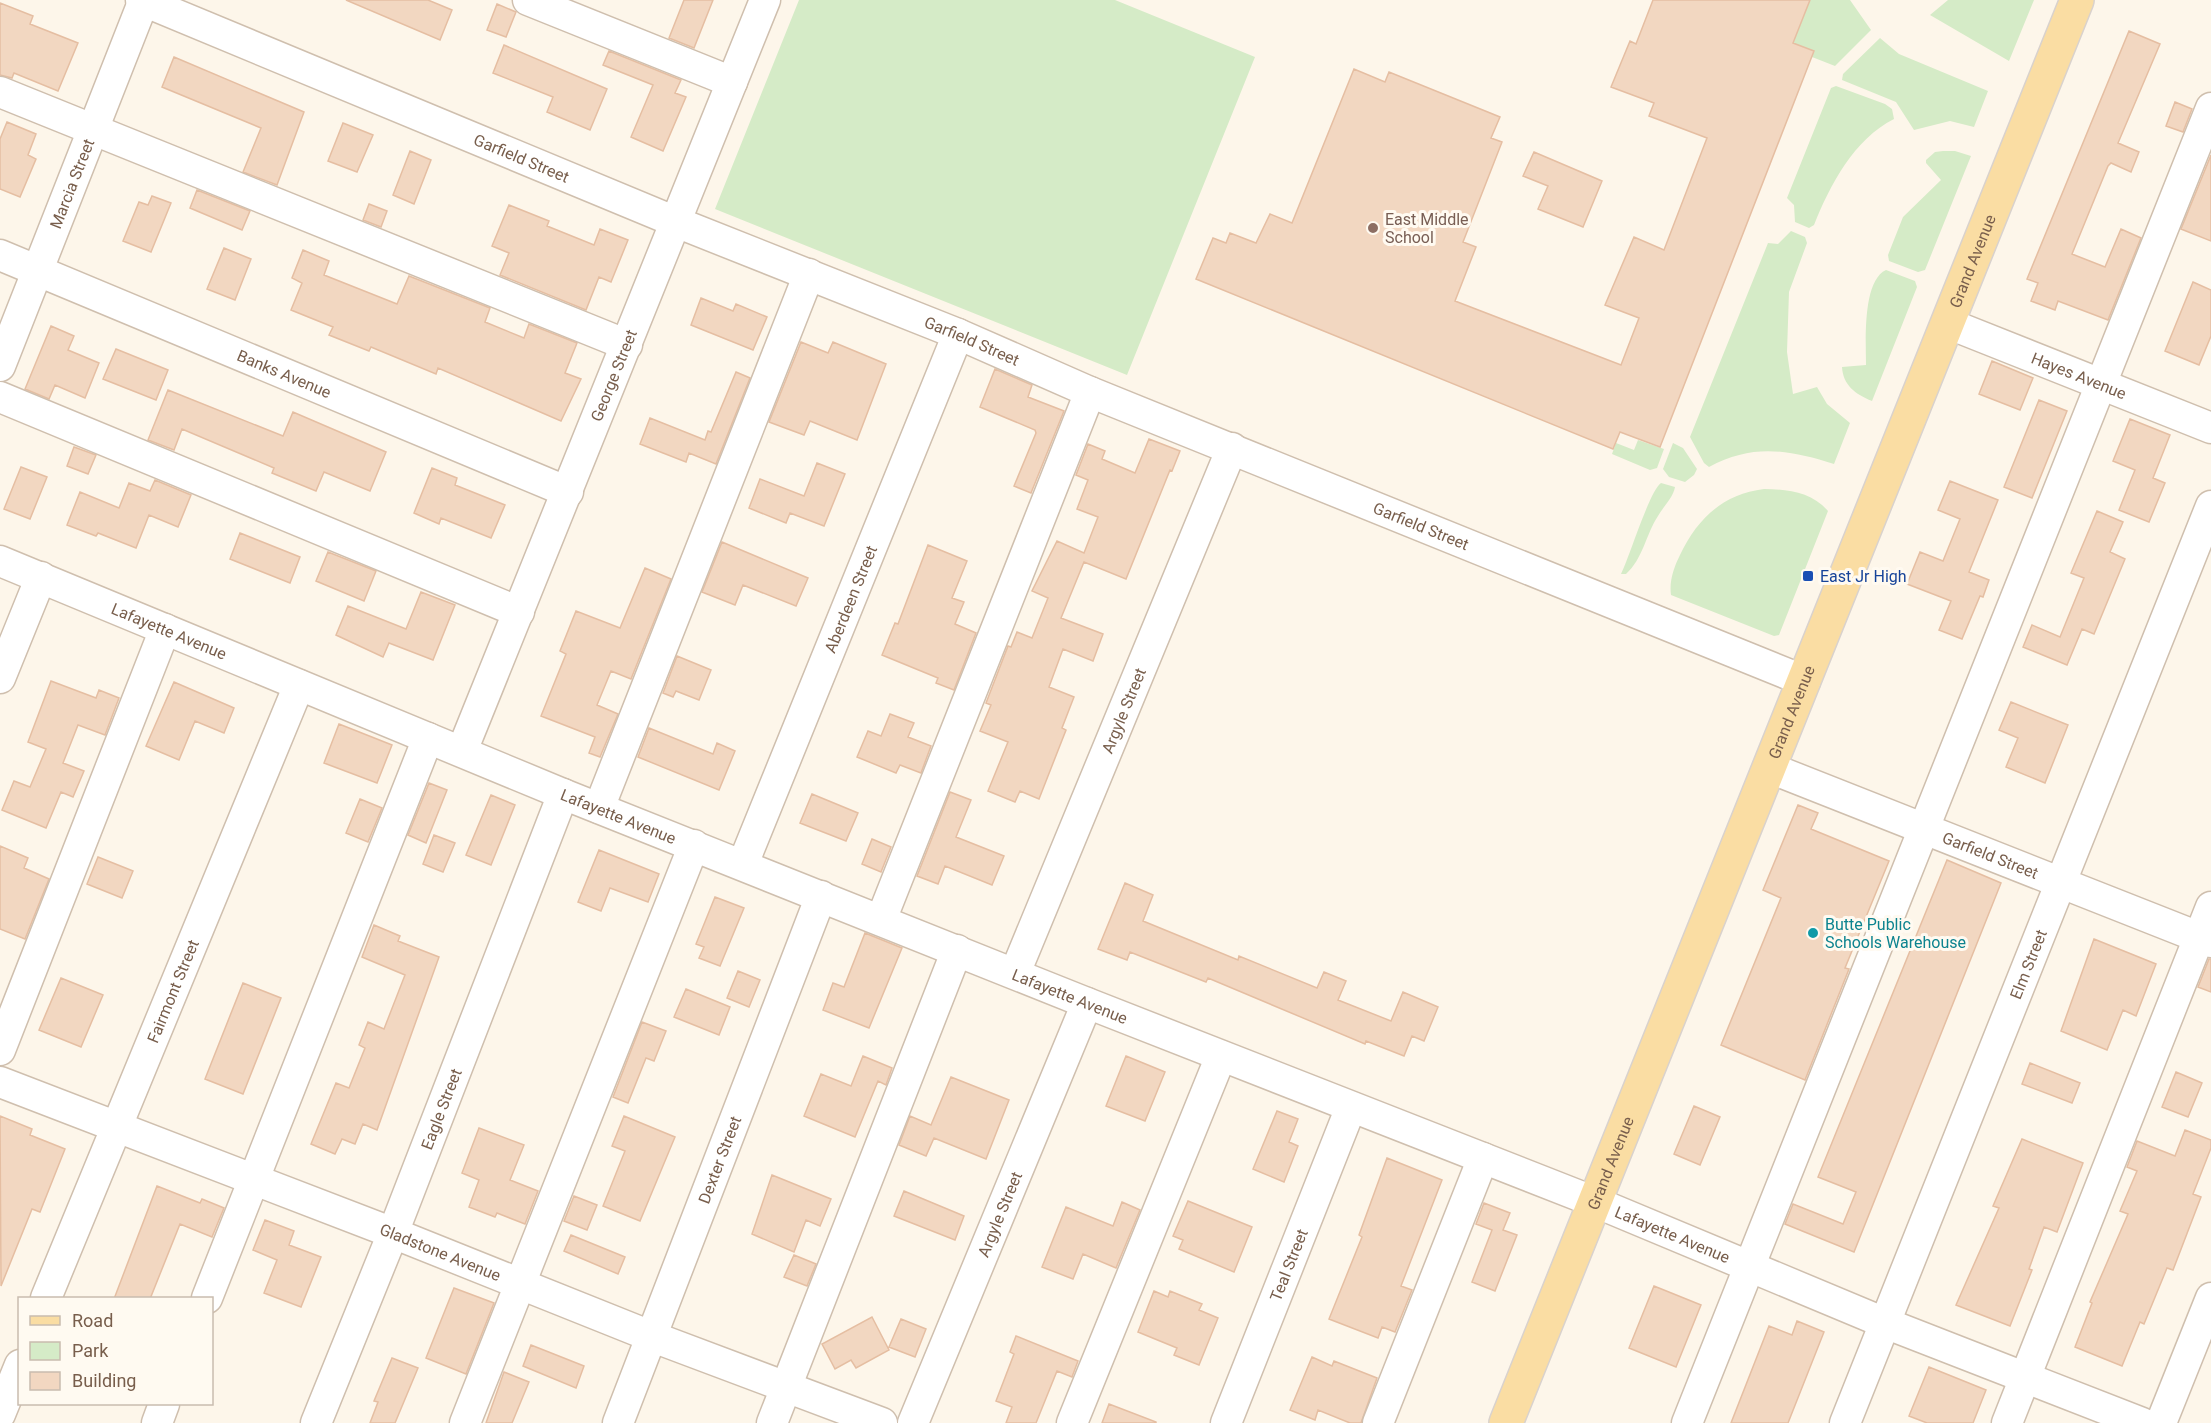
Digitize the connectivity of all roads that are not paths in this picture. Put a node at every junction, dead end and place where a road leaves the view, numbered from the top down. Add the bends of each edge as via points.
1 (143, 0) edge
2 (528, 0) edge
3 (765, 0) edge
4 (2077, 0) edge
5 (732, 82) junction
6 (0, 92) edge
7 (2211, 108) edge
8 (93, 130) junction
9 (676, 222) junction
10 (0, 255) edge
11 (38, 271) junction
12 (809, 274) junction
13 (1947, 323) junction
14 (958, 334) junction
15 (627, 345) junction
16 (0, 366) edge
17 (2100, 384) junction
18 (1090, 392) junction
19 (0, 397) edge
20 (2211, 428) edge
21 (1232, 448) junction
22 (568, 492) junction
23 (2211, 507) edge
24 (0, 561) edge
25 (41, 577) junction
26 (519, 612) junction
27 (165, 629) junction
28 (0, 678) edge
29 (1805, 681) junction
30 (299, 685) junction
31 (428, 738) junction
32 (462, 751) junction
33 (1770, 768) junction
34 (563, 794) junction
35 (599, 808) junction
36 (1923, 828) junction
37 (694, 845) junction
38 (743, 864) junction
39 (2061, 883) junction
40 (821, 896) junction
41 (2211, 908) edge
42 (881, 920) junction
43 (2205, 940) edge
44 (957, 950) junction
45 (1015, 973) junction
46 (1087, 1003) junction
47 (0, 1050) edge
48 (1221, 1056) junction
49 (0, 1082) edge
50 (1351, 1107) junction
51 (115, 1126) junction
52 (1483, 1158) junction
53 (254, 1182) junction
54 (1595, 1202) junction
55 (393, 1233) junction
56 (1749, 1265) junction
57 (521, 1283) junction
58 (47, 1297) edge
59 (208, 1297) edge
60 (2211, 1298) edge
61 (1885, 1323) junction
62 (653, 1337) junction
63 (18, 1370) edge
64 (2026, 1377) junction
65 (786, 1388) junction
66 (164, 1405) edge
67 (0, 1414) edge
68 (157, 1423) edge
69 (316, 1423) edge
70 (465, 1423) edge
71 (618, 1423) edge
72 (772, 1423) edge
73 (882, 1423) edge
74 (913, 1423) edge
75 (1072, 1423) edge
76 (1226, 1423) edge
77 (1378, 1423) edge
78 (1506, 1423) edge
79 (1687, 1423) edge
80 (1845, 1423) edge
81 (2007, 1423) edge
82 (2142, 1423) edge
83 (2161, 1423) edge

1 - 8 street, Marcia Street
1 - 9 street, Garfield Street
2 - 5 street
3 - 5 street, George Street
4 - 13 main road, Grand Avenue
5 - 9 street, George Street
6 - 8 street
7 - 17 street
8 - 11 street, Marcia Street
8 - 15 street
9 - 12 street, Garfield Street
9 - 15 street, George Street
10 - 11 street, Banks Avenue
11 - 16 street, Marcia Street
11 - 22 street, Banks Avenue
12 - 14 street, Garfield Street
12 - 35 street
13 - 17 street, Hayes Avenue
13 - 29 main road, Grand Avenue
14 - 18 street, Garfield Street
14 - 38 street, Aberdeen Street
15 - 22 street, George Street
17 - 20 street, Hayes Avenue
17 - 36 street
18 - 21 street, Garfield Street
18 - 42 street
19 - 26 street
21 - 29 street, Garfield Street
21 - 45 street, Argyle Street
22 - 26 street, George Street
23 - 39 street, Elm Street
24 - 25 street, Lafayette Avenue
25 - 27 street, Lafayette Avenue
25 - 28 street
26 - 32 street, George Street
27 - 30 street, Lafayette Avenue
27 - 47 street
29 - 33 main road, Grand Avenue
30 - 31 street, Lafayette Avenue
30 - 51 street, Fairmont Street
31 - 32 street, Lafayette Avenue
31 - 53 street
32 - 34 street, Lafayette Avenue
33 - 36 street, Garfield Street
33 - 54 main road, Grand Avenue
34 - 35 street, Lafayette Avenue
34 - 55 street, Eagle Street
35 - 37 street, Lafayette Avenue
36 - 39 street, Garfield Street
36 - 56 street
37 - 38 street, Lafayette Avenue
37 - 57 street
38 - 40 street, Lafayette Avenue
39 - 43 street, Garfield Street
39 - 61 street, Elm Street
40 - 42 street, Lafayette Avenue
40 - 62 street, Dexter Street
41 - 43 street
42 - 44 street, Lafayette Avenue
43 - 64 street
44 - 45 street, Lafayette Avenue
44 - 65 street
45 - 46 street, Lafayette Avenue
46 - 48 street, Lafayette Avenue
46 - 74 street, Argyle Street
48 - 50 street, Lafayette Avenue
48 - 75 street
49 - 51 street, Gladstone Avenue
50 - 52 street, Lafayette Avenue
50 - 76 street, Teal Street
51 - 53 street, Gladstone Avenue
51 - 58 street, Fairmont Street
52 - 54 street, Lafayette Avenue
52 - 77 street
53 - 55 street, Gladstone Avenue
53 - 59 street
54 - 56 street, Lafayette Avenue
54 - 78 main road, Grand Avenue
55 - 57 street, Gladstone Avenue
55 - 69 street, Eagle Street
56 - 61 street, Lafayette Avenue
56 - 79 street
57 - 62 street, Gladstone Avenue
57 - 70 street
60 - 83 street
61 - 64 street, Lafayette Avenue
61 - 80 street, Elm Street
62 - 65 street, Gladstone Avenue
62 - 71 street, Dexter Street
63 - 67 street
64 - 81 street
64 - 82 street, Lafayette Avenue
65 - 72 street
65 - 73 street, Gladstone Avenue
66 - 68 street

